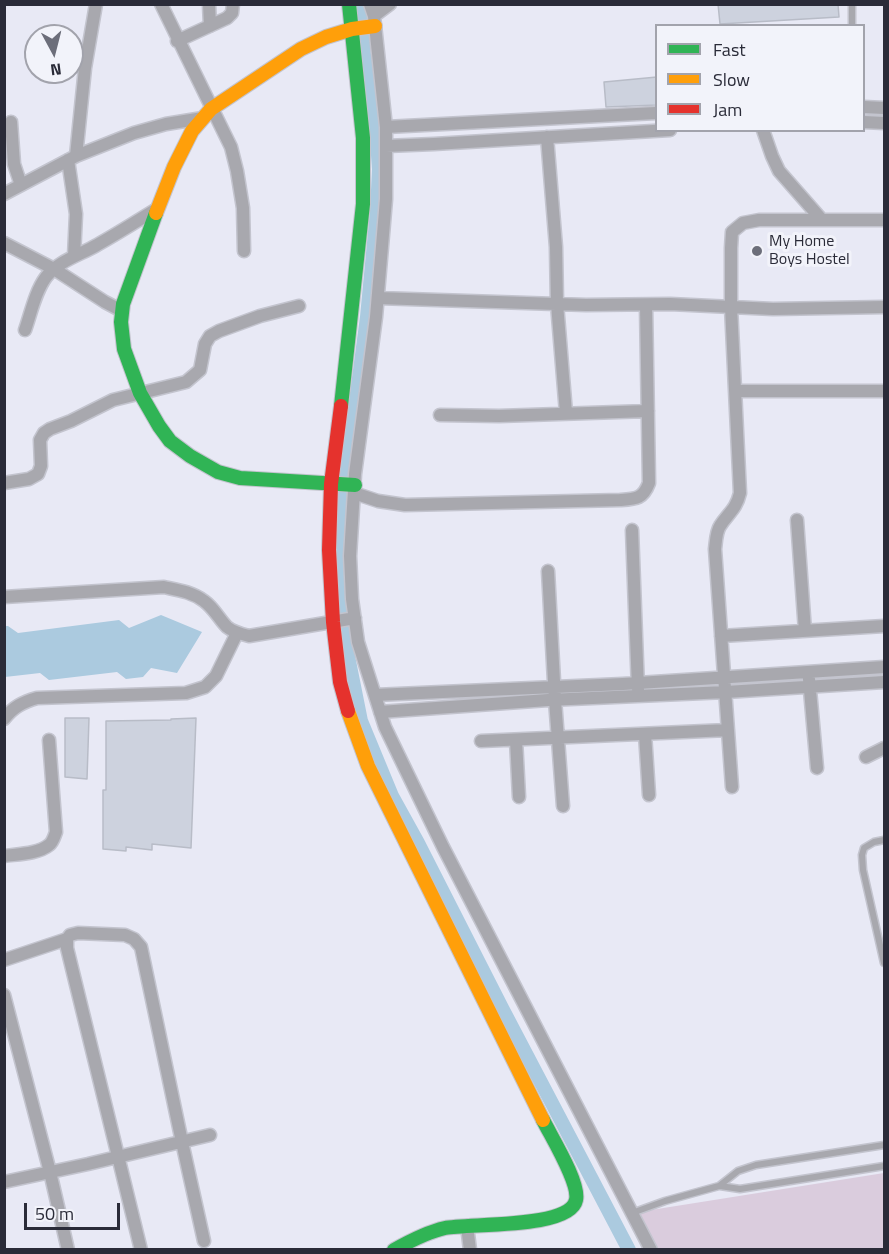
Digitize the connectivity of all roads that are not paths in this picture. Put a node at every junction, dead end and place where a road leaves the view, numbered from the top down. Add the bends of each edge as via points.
1 (96, 4) edge
2 (160, 4) edge
3 (209, 4) edge
4 (233, 4) edge
5 (349, 4) edge
6 (390, 4) edge
7 (852, 4) edge
8 (366, 22) edge
9 (852, 24) edge
10 (210, 26) junction
11 (177, 41) junction
12 (865, 107) edge
13 (885, 108) edge
14 (655, 113) edge
15 (207, 114) junction
16 (11, 122) dead end
17 (865, 122) edge
18 (885, 123) edge
19 (386, 128) junction
20 (655, 131) edge
21 (764, 132) edge
22 (547, 137) junction
23 (386, 146) junction
24 (72, 158) junction
25 (21, 184) junction
26 (4, 194) edge
27 (157, 209) junction
28 (822, 220) junction
29 (885, 220) edge
30 (4, 243) edge
31 (244, 251) dead end
32 (74, 256) junction
33 (54, 269) junction
34 (378, 298) junction
35 (557, 304) junction
36 (646, 304) junction
37 (299, 306) dead end
38 (731, 307) junction
39 (885, 307) edge
40 (122, 311) junction
41 (25, 330) dead end
42 (735, 391) junction
43 (885, 391) edge
44 (140, 393) junction
45 (648, 411) junction
46 (566, 414) junction
47 (440, 415) dead end
48 (4, 483) edge
49 (345, 486) junction
50 (797, 520) dead end
51 (632, 530) dead end
52 (548, 571) dead end
53 (4, 597) edge
54 (353, 619) junction
55 (335, 621) junction
56 (885, 626) edge
57 (805, 631) junction
58 (237, 633) junction
59 (721, 636) junction
60 (885, 667) edge
61 (808, 672) junction
62 (725, 677) junction
63 (885, 682) edge
64 (638, 683) junction
65 (809, 687) junction
66 (726, 692) junction
67 (555, 694) junction
68 (375, 695) junction
69 (638, 696) junction
70 (380, 712) junction
71 (4, 719) edge
72 (728, 730) junction
73 (645, 734) junction
74 (558, 738) junction
75 (49, 740) dead end
76 (516, 740) junction
77 (481, 741) dead end
78 (885, 748) edge
79 (866, 757) dead end
80 (817, 768) dead end
81 (732, 787) dead end
82 (649, 795) dead end
83 (519, 798) dead end
84 (563, 806) dead end
85 (885, 840) edge
86 (4, 856) edge
87 (67, 939) junction
88 (4, 960) edge
89 (885, 963) edge
90 (4, 995) edge
91 (210, 1135) dead end
92 (182, 1142) junction
93 (885, 1145) edge
94 (118, 1157) junction
95 (885, 1166) edge
96 (50, 1172) junction
97 (4, 1182) edge
98 (719, 1186) junction
99 (632, 1213) junction
100 (467, 1226) junction
101 (204, 1241) dead end
102 (68, 1250) edge
103 (141, 1250) edge
104 (394, 1250) edge
105 (471, 1250) edge
106 (651, 1250) edge

1 - 24 street
2 - 11 street
3 - 10 street
4 - 10 street via 227,18
5 - 8 street
6 - 8 street
7 - 9 lane
8 - 15 street via 301,49
8 - 19 street
8 - 49 street via 363,204 351,321
10 - 11 street
11 - 15 street
12 - 13 street
14 - 19 street
15 - 24 street via 145,130
15 - 27 street via 192,131
15 - 31 street via 231,147 243,208
16 - 25 street via 14,164
17 - 18 street
19 - 23 street
20 - 22 street
21 - 28 street via 779,171
22 - 23 street
22 - 35 street
23 - 34 street
24 - 25 street
24 - 32 street
25 - 26 street
27 - 32 street
27 - 40 street
28 - 29 street
28 - 38 street via 759,220 743,223 732,232
30 - 33 street
32 - 33 street
33 - 40 street
33 - 41 street via 39,288
34 - 35 street
34 - 49 street
35 - 36 street
35 - 46 street
36 - 38 street
36 - 45 street
37 - 44 street via 219,330 205,344 200,370 194,376 186,382
38 - 39 street
38 - 42 street
40 - 44 street via 124,349
42 - 43 street
42 - 59 street via 740,493 732,513 719,527 714,549
44 - 48 street via 113,400 50,429 40,440 38,474
44 - 49 street via 170,441 218,472 240,478
45 - 46 street
45 - 49 street via 649,483 638,498 405,505 378,501
46 - 47 street
49 - 54 street
49 - 55 street via 329,550
50 - 57 street
51 - 64 street
52 - 67 street
53 - 58 street via 164,587 185,591 205,602
54 - 55 street
54 - 68 street
55 - 58 street via 249,636
55 - 100 street via 343,692 368,766 575,1184 577,1196 566,1212 514,1223
56 - 57 street
57 - 59 street
58 - 71 street via 216,676 205,687 186,693 37,698 21,703
59 - 62 street
60 - 61 street
61 - 62 street
61 - 65 street
62 - 64 street
62 - 66 street
63 - 65 street
64 - 67 street
64 - 69 street
65 - 66 street
65 - 80 street
66 - 69 street
66 - 72 street
67 - 68 street
67 - 69 street
67 - 70 street
67 - 74 street
68 - 70 street
70 - 99 street via 443,847
72 - 73 street
72 - 81 street
73 - 74 street
73 - 82 street
74 - 76 street
74 - 84 street
75 - 86 street via 56,832 53,841 37,850
76 - 77 street
76 - 83 street
78 - 79 street
85 - 89 lane via 864,848 862,855
87 - 88 street
87 - 92 street via 78,933 125,935 141,946
87 - 94 street
90 - 96 street
91 - 92 street
92 - 94 street
92 - 101 street
93 - 98 lane via 756,1165 738,1171
94 - 96 street
94 - 103 street
95 - 98 lane via 740,1189
96 - 97 street
96 - 102 street
98 - 99 lane
99 - 106 street
100 - 104 street via 425,1234
100 - 105 street

